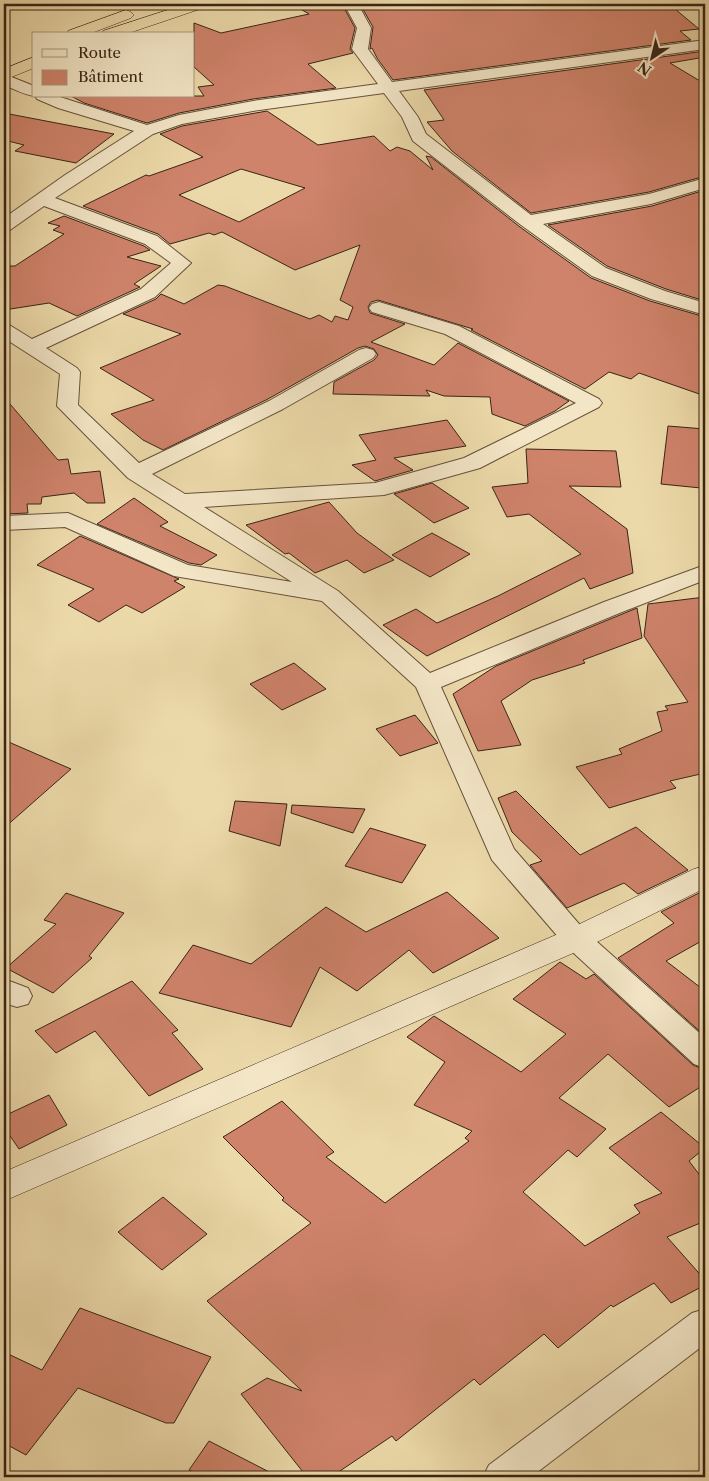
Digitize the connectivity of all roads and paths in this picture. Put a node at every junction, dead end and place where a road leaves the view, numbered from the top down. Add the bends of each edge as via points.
1 (163, 4) edge
2 (201, 4) edge
3 (351, 4) edge
4 (80, 32) edge
5 (115, 32) edge
6 (705, 44) edge
7 (32, 50) edge
8 (4, 61) edge
9 (32, 63) edge
10 (4, 75) edge
11 (4, 79) edge
12 (386, 87) junction
13 (32, 91) edge
14 (47, 98) edge
15 (147, 130) junction
16 (705, 183) edge
17 (42, 200) junction
18 (528, 222) junction
19 (4, 226) edge
20 (379, 308) dead end
21 (705, 309) edge
22 (4, 330) edge
23 (31, 347) junction
24 (366, 354) dead end
25 (136, 473) junction
26 (184, 501) junction
27 (4, 522) edge
28 (705, 572) edge
29 (330, 596) junction
30 (427, 684) junction
31 (705, 876) edge
32 (576, 939) junction
33 (705, 1056) edge
34 (4, 1187) edge
35 (705, 1324) edge
36 (502, 1477) edge

1 - 4 highway
2 - 5 highway
3 - 12 street via 364,28 360,49
6 - 12 street
7 - 8 highway
9 - 10 highway
11 - 13 street
12 - 15 street via 253,106 179,120
12 - 18 street via 410,117 419,137
14 - 15 street
15 - 17 street
16 - 18 street via 651,199
17 - 19 street
17 - 23 street via 151,240 182,263 148,292
18 - 21 street via 599,272
20 - 26 street via 452,330 592,403 472,463 376,490
22 - 23 street
23 - 25 street via 70,372 67,406
24 - 25 street via 276,405
25 - 26 street
26 - 29 street
27 - 29 street via 68,520 182,572
28 - 30 street
29 - 30 street
30 - 32 street via 502,853
31 - 32 street
32 - 33 street
32 - 34 street
35 - 36 street

